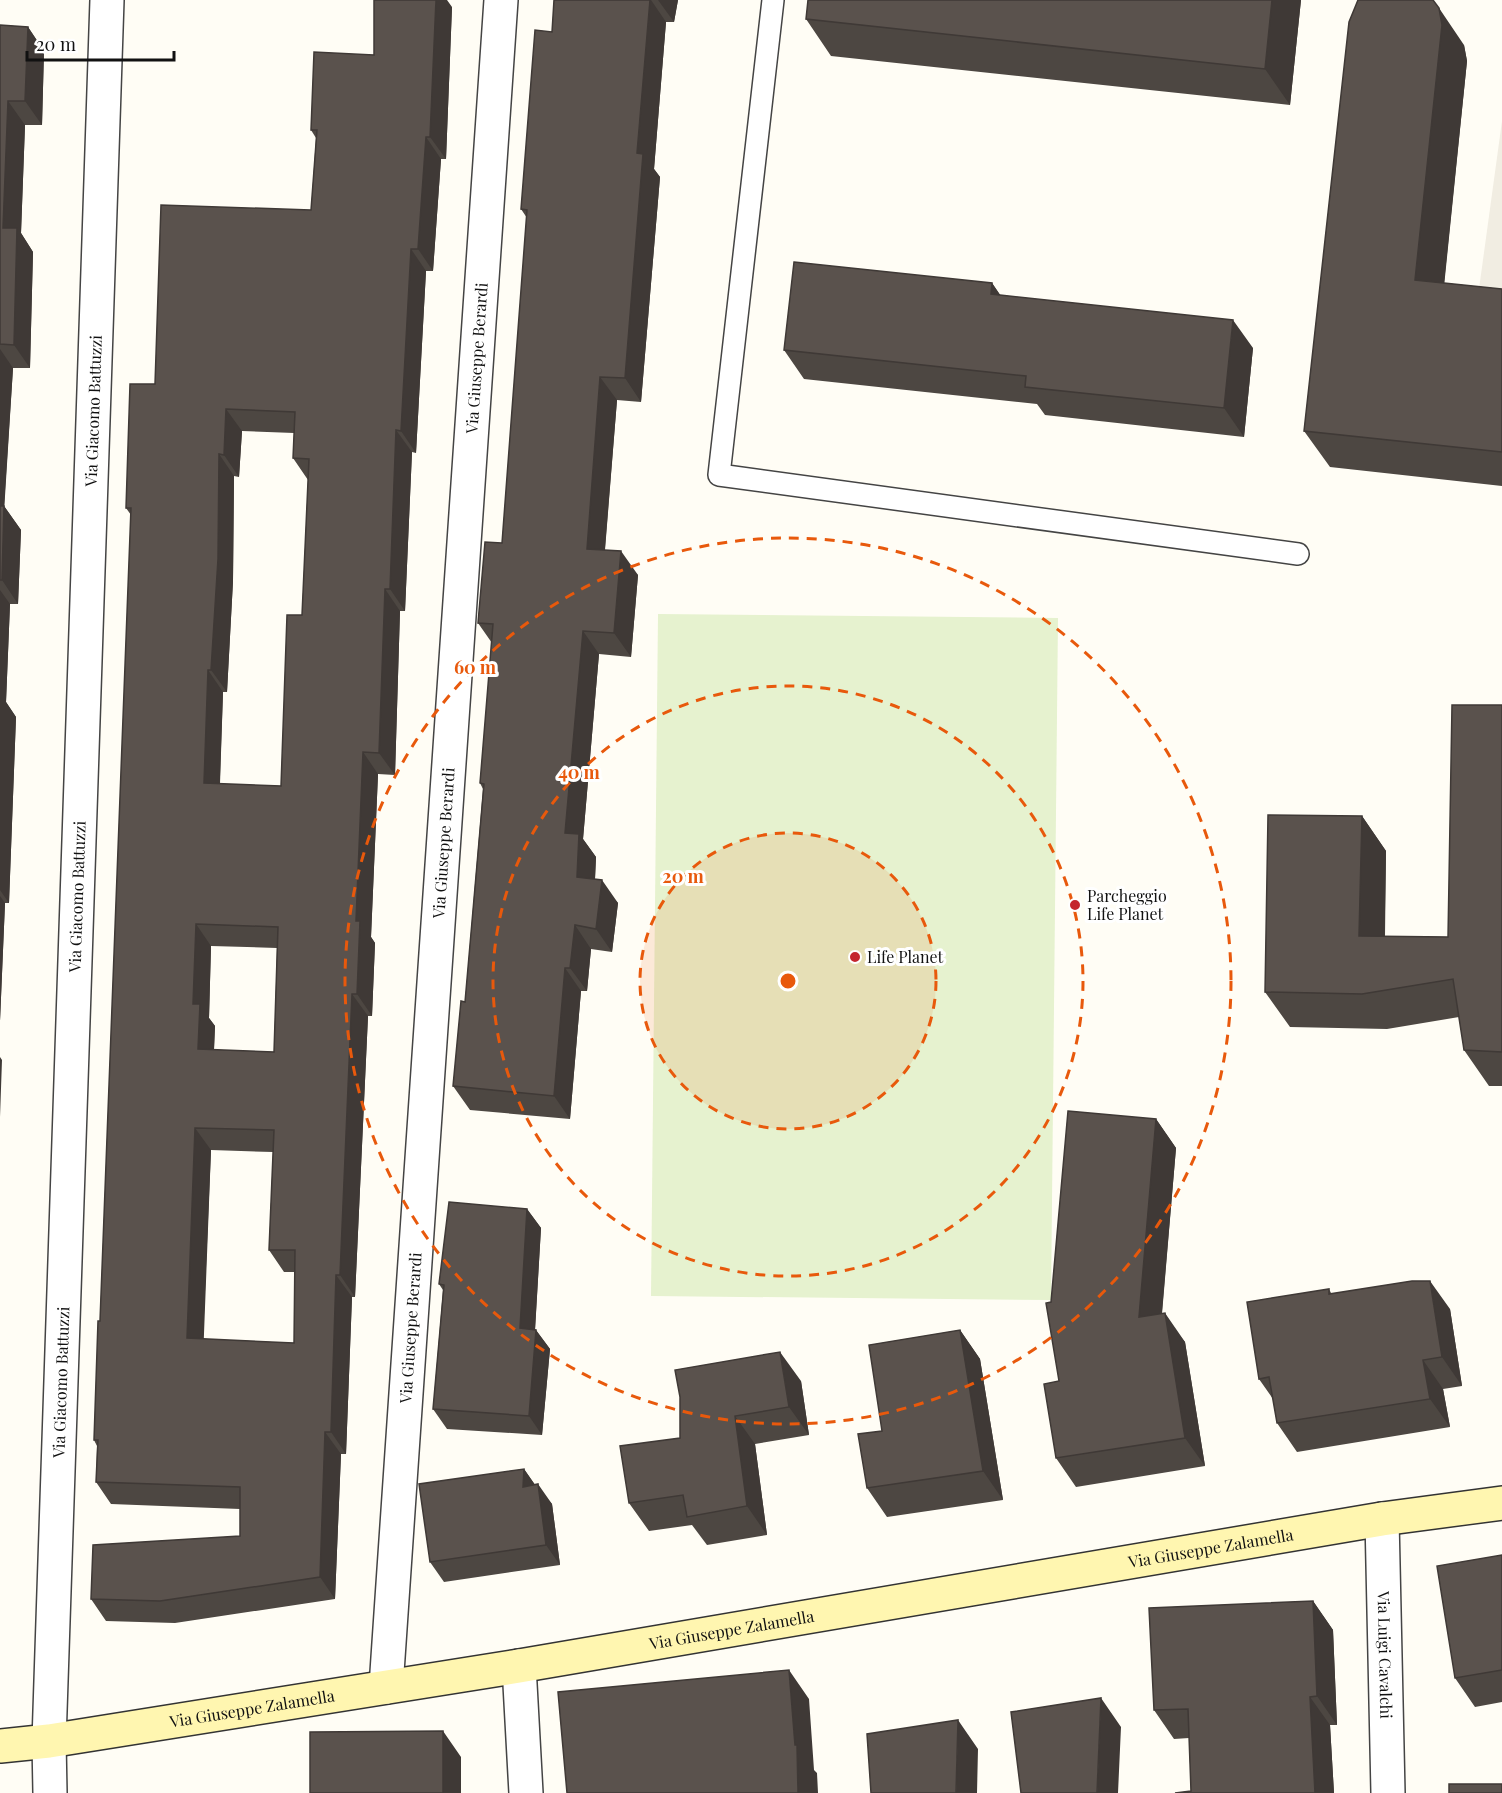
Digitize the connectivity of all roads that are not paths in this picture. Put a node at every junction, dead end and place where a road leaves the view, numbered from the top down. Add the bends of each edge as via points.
1 (107, 0) edge
2 (501, 0) edge
3 (773, 0) edge
4 (1298, 554) dead end
5 (1502, 1496) edge
6 (1502, 1503) edge
7 (1463, 1506) junction
8 (1382, 1519) junction
9 (519, 1666) junction
10 (386, 1687) junction
11 (49, 1741) junction
12 (0, 1746) edge
13 (50, 1793) edge
14 (526, 1793) edge
15 (1388, 1793) edge

1 - 11 street, Via Giacomo Battuzzi
2 - 10 street, Via Giuseppe Berardi
3 - 4 lane via 719,475
5 - 7 street, Via Giuseppe Zalamella
6 - 7 street, Via Giuseppe Zalamella
7 - 8 street, Via Giuseppe Zalamella
8 - 9 street, Via Giuseppe Zalamella
8 - 15 street, Via Luigi Cavalchi
9 - 10 street, Via Giuseppe Zalamella
9 - 14 street
10 - 11 street, Via Giuseppe Zalamella
11 - 12 street, Via Giuseppe Zalamella
11 - 13 street, Via Giacomo Battuzzi

